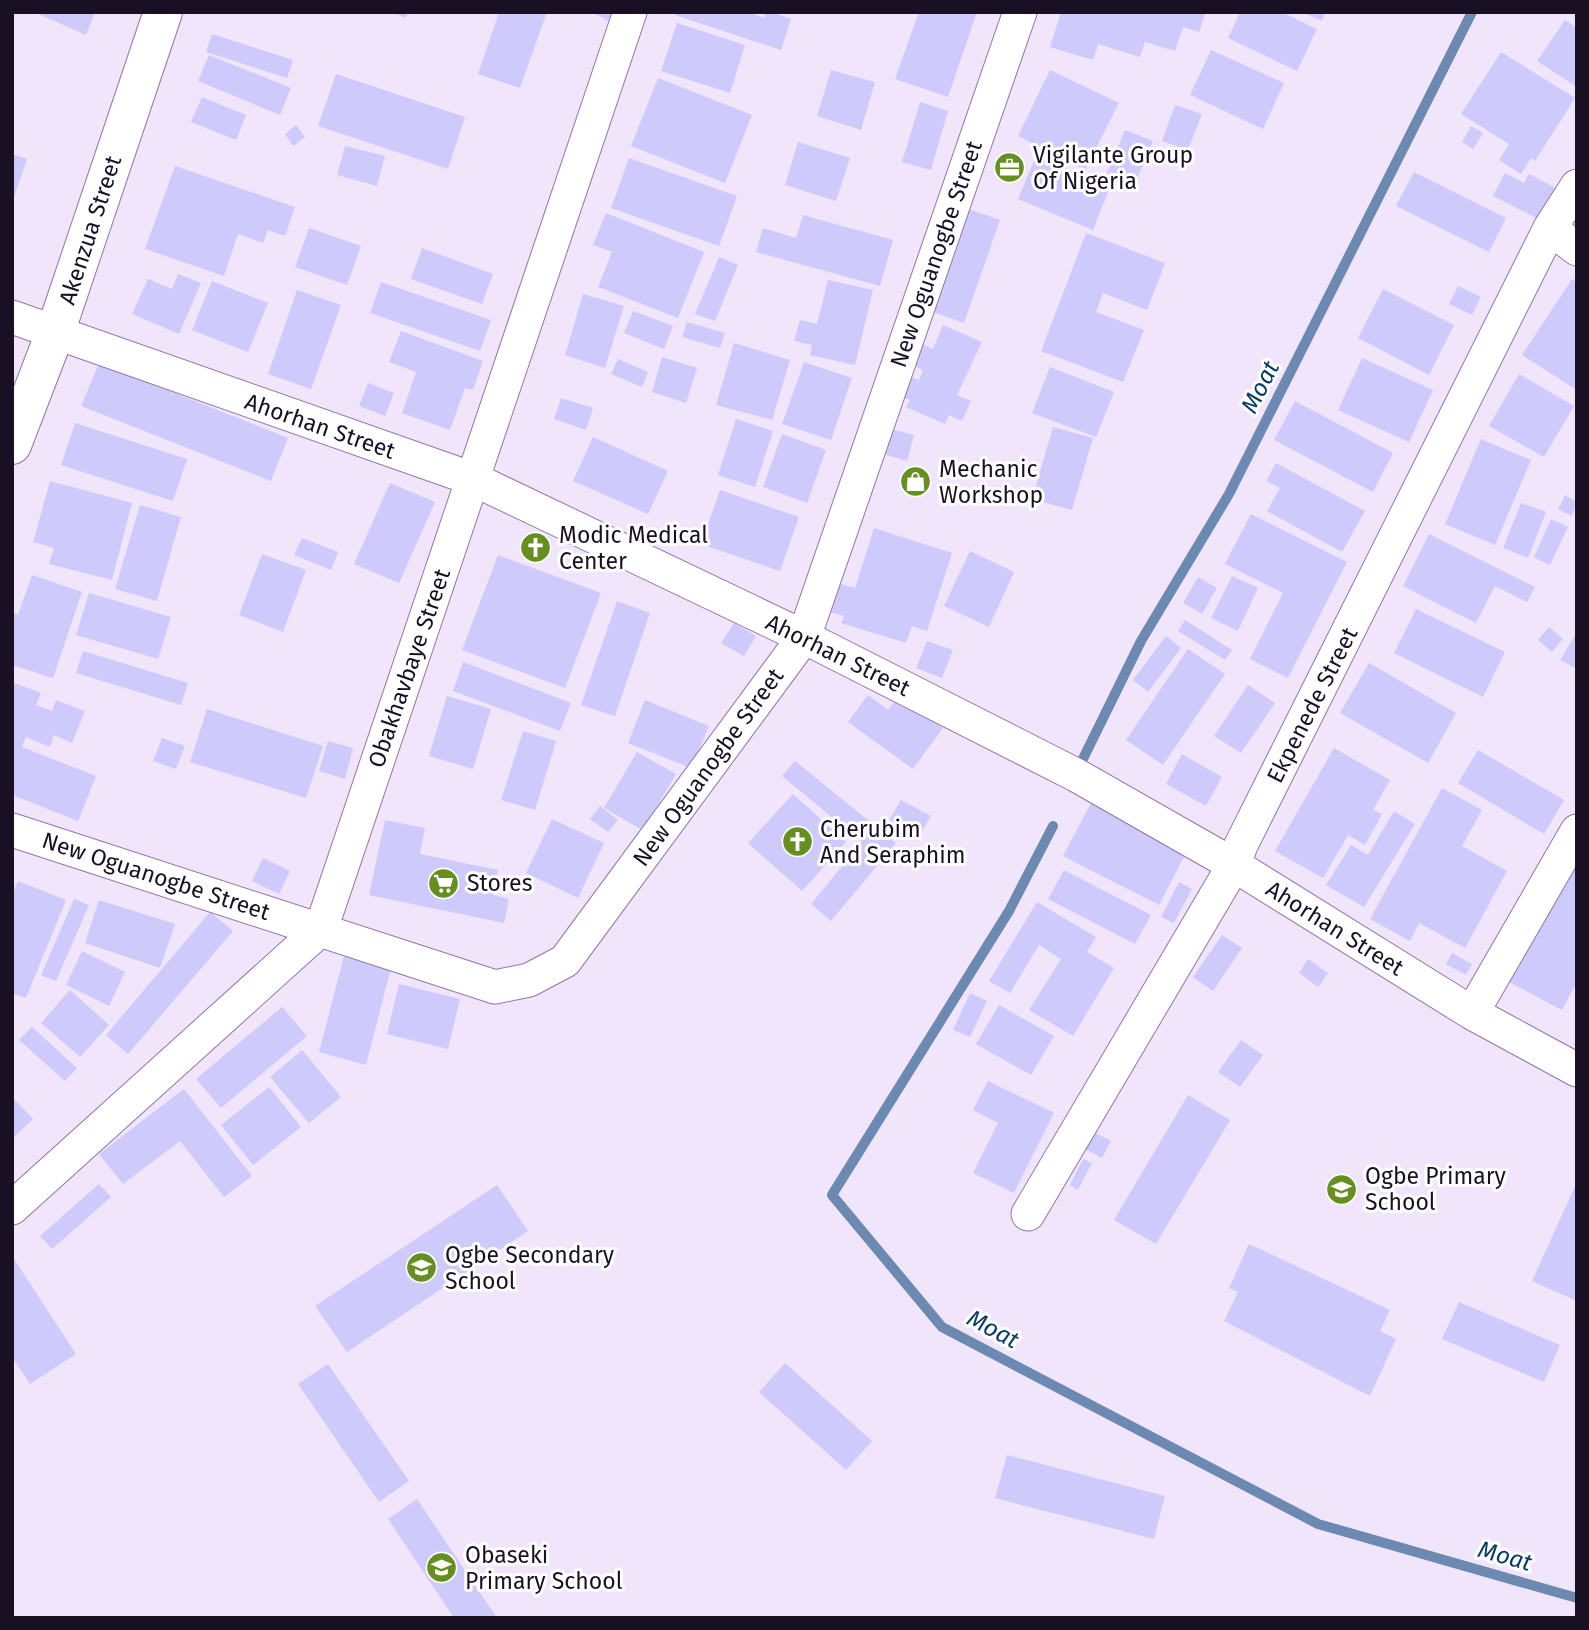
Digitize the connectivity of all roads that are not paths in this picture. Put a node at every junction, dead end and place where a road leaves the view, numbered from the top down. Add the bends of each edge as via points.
1 (163, 12) edge
2 (630, 12) edge
3 (1020, 12) edge
4 (1577, 186) edge
5 (1549, 228) junction
6 (1577, 249) edge
7 (12, 317) edge
8 (55, 333) junction
9 (12, 446) edge
10 (473, 479) junction
11 (804, 637) junction
12 (12, 830) edge
13 (1577, 831) edge
14 (1234, 865) junction
15 (320, 929) junction
16 (1472, 1013) junction
17 (1577, 1070) edge
18 (12, 1208) edge
19 (1028, 1214) dead end

1 - 8 street, Akenzua Street
2 - 10 street, Obakhavbaye Street
3 - 11 street, New Oguanogbe Street
4 - 5 street, Ekpenede Street
5 - 6 street
5 - 14 street, Ekpenede Street
7 - 8 street, Ahorhan Street
8 - 9 street, Akenzua Street
8 - 10 street, Ahorhan Street
10 - 11 street, Ahorhan Street
10 - 15 street, Obakhavbaye Street
11 - 14 street, Ahorhan Street via 1076,775
11 - 15 street, New Oguanogbe Street via 565,961 529,980 495,987
12 - 15 street, New Oguanogbe Street
13 - 16 street
14 - 16 street, Ahorhan Street
14 - 19 street, Ekpenede Street
15 - 18 street, Obakhavbaye Street
16 - 17 street, Ahorhan Street

